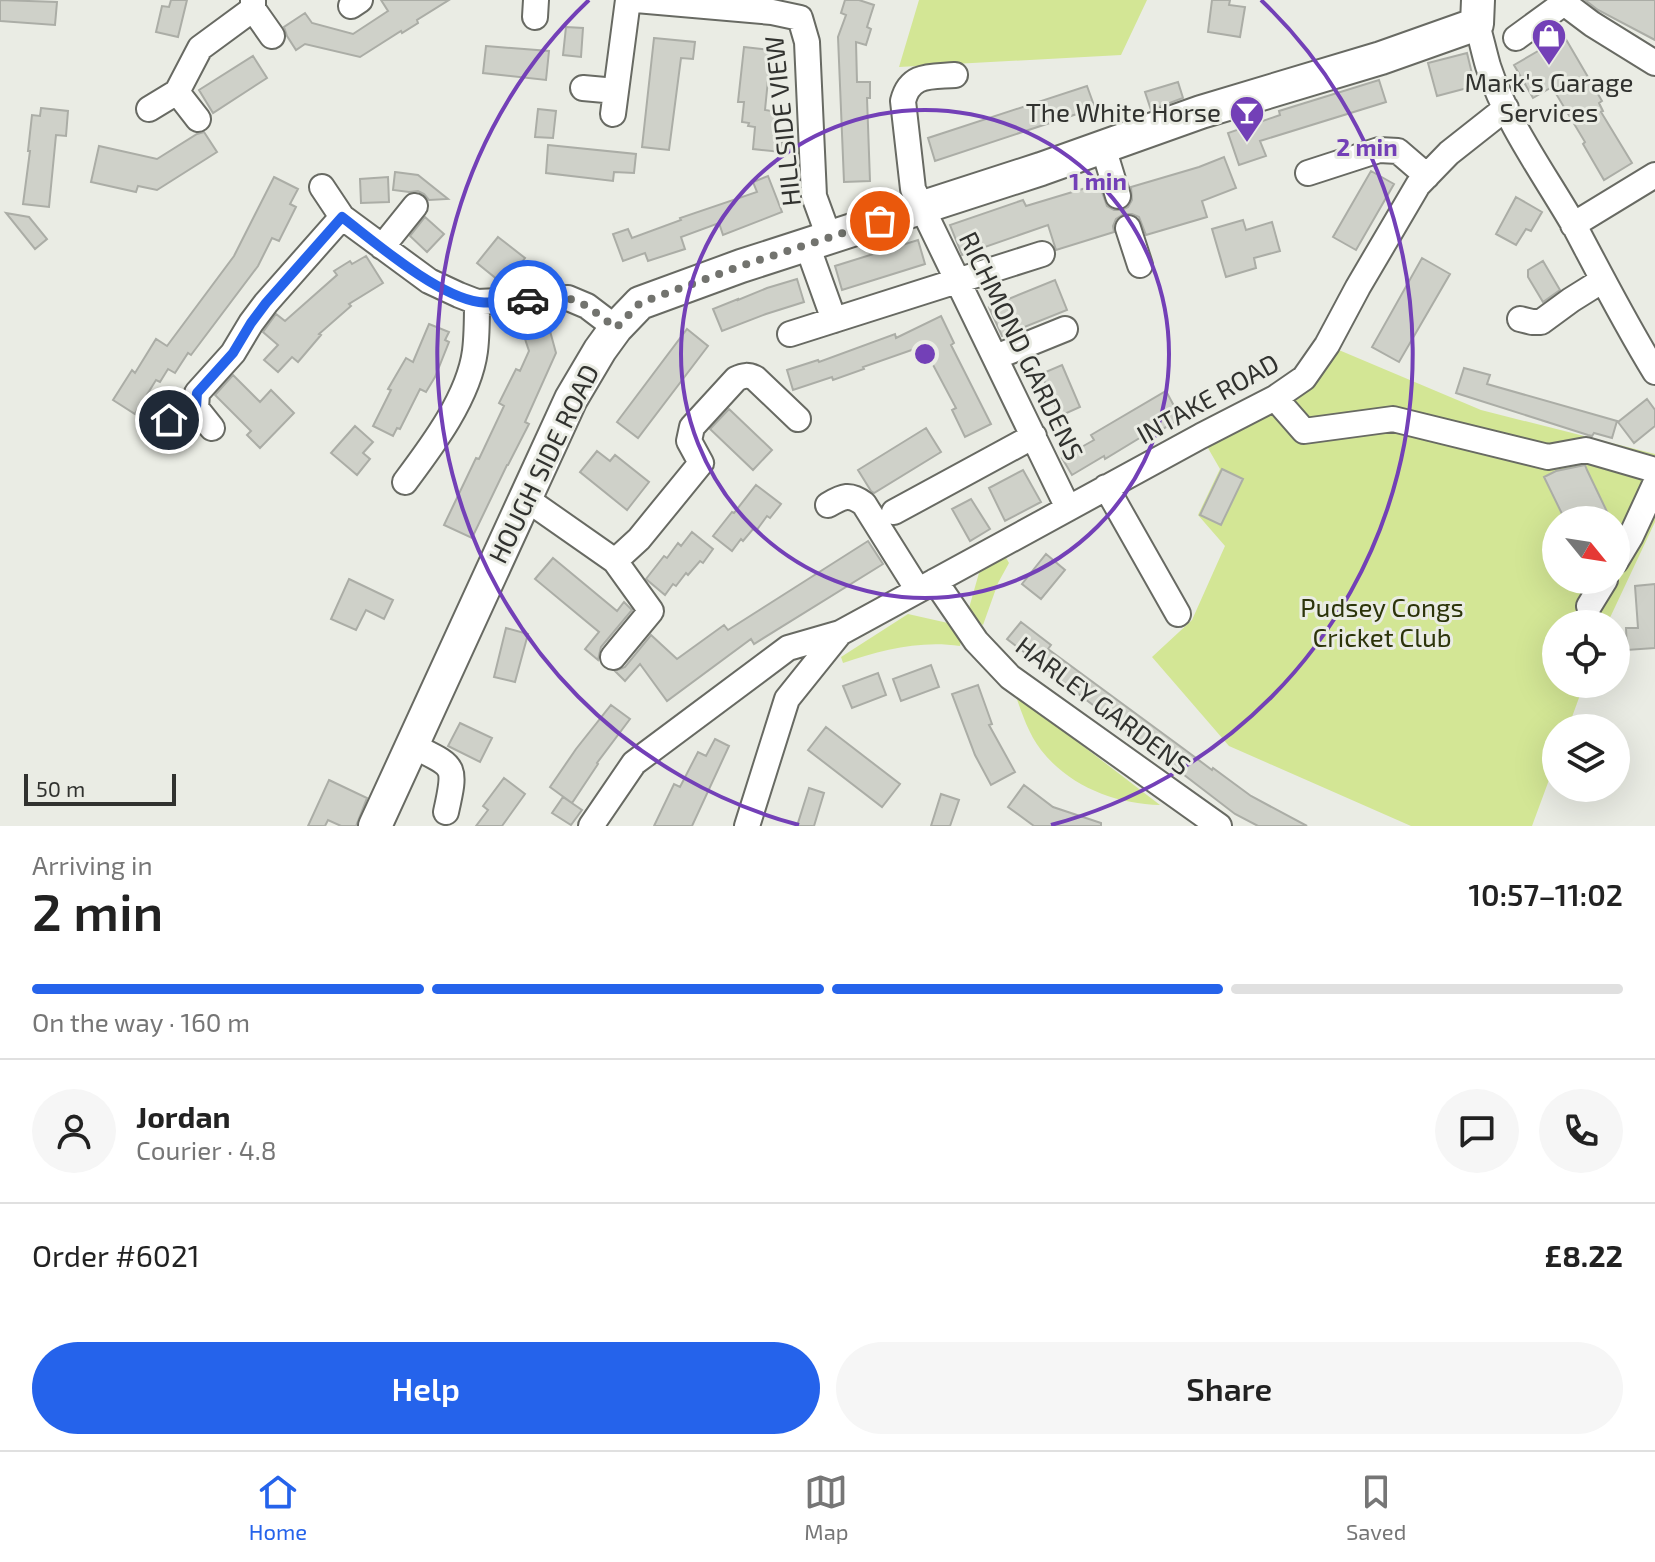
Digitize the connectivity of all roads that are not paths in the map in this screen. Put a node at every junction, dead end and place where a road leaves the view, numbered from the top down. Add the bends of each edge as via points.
1 (628, 0) edge
2 (636, 0) edge
3 (1562, 2) edge
4 (253, 4) edge
5 (807, 9) edge
6 (1478, 12) edge
7 (272, 36) dead end
8 (1516, 38) dead end
9 (1655, 63) edge
10 (955, 75) dead end
11 (583, 88) dead end
12 (177, 92) junction
13 (1506, 108) junction
14 (149, 109) dead end
15 (198, 119) dead end
16 (1103, 147) junction
17 (1308, 173) dead end
18 (1655, 175) edge
19 (1427, 176) junction
20 (322, 187) dead end
21 (1118, 196) dead end
22 (415, 206) dead end
23 (923, 207) junction
24 (342, 217) junction
25 (1573, 225) junction
26 (1128, 228) dead end
27 (818, 241) junction
28 (382, 247) junction
29 (1042, 254) dead end
30 (1140, 265) dead end
31 (959, 280) junction
32 (1603, 280) junction
33 (477, 302) junction
34 (1520, 319) dead end
35 (834, 320) junction
36 (616, 328) junction
37 (1065, 329) dead end
38 (790, 334) dead end
39 (996, 357) junction
40 (1655, 372) edge
41 (1275, 398) junction
42 (196, 408) junction
43 (798, 419) dead end
44 (169, 420) dead end
45 (212, 428) dead end
46 (1034, 436) junction
47 (1655, 470) edge
48 (405, 482) dead end
49 (1655, 484) edge
50 (1106, 487) junction
51 (525, 498) junction
52 (828, 505) dead end
53 (1068, 508) junction
54 (894, 512) dead end
55 (1630, 538) edge
56 (615, 561) junction
57 (926, 586) junction
58 (1596, 594) edge
59 (1589, 606) dead end
60 (1178, 614) dead end
61 (840, 633) junction
62 (613, 657) dead end
63 (411, 745) junction
64 (446, 812) dead end
65 (375, 826) edge
66 (591, 826) edge
67 (747, 826) edge
68 (1219, 826) edge

1 - 11 street via 614,103
2 - 5 street, HILLSIDE VIEW via 772,12
3 - 8 street
3 - 9 street
4 - 7 street
4 - 12 street via 200,48
5 - 27 street, HILLSIDE VIEW
6 - 13 street via 1489,67
6 - 16 main road, HOUGH SIDE ROAD via 1381,58
10 - 23 street, RICHMOND GARDENS via 918,78 905,92 913,189
12 - 14 street
12 - 15 street
13 - 19 street, INTAKE ROAD
13 - 25 street
16 - 21 street
16 - 23 main road, HOUGH SIDE ROAD
17 - 19 street via 1379,150 1398,151
18 - 25 street
19 - 41 street, INTAKE ROAD via 1327,345 1304,378
20 - 24 street
22 - 28 street
23 - 27 main road, HOUGH SIDE ROAD
23 - 31 street, RICHMOND GARDENS
24 - 28 street
24 - 42 street via 197,393
25 - 32 street
26 - 30 street
27 - 35 street, HILLSIDE VIEW
27 - 36 main road, HOUGH SIDE ROAD via 640,303
28 - 33 street via 429,281
29 - 31 street
31 - 35 street
31 - 39 street, RICHMOND GARDENS
32 - 34 street via 1541,322
32 - 40 street
33 - 36 street via 568,298
33 - 48 street via 475,353 461,397
35 - 38 street
36 - 51 main road, HOUGH SIDE ROAD via 571,399
37 - 39 street
39 - 46 street, RICHMOND GARDENS
41 - 47 street via 1304,431 1393,419 1548,457 1586,450
41 - 50 street, INTAKE ROAD
42 - 44 street
42 - 45 street
43 - 56 street via 755,378 736,379 692,427 689,441 701,463
46 - 53 street, RICHMOND GARDENS
46 - 54 street
49 - 55 street
50 - 53 street, INTAKE ROAD
50 - 60 street
51 - 56 street
51 - 63 main road, HOUGH SIDE ROAD
52 - 57 street, HARLEY GARDENS via 849,495 864,504
53 - 57 street, INTAKE ROAD
56 - 62 street via 651,611
57 - 61 street, INTAKE ROAD
57 - 68 street, HARLEY GARDENS via 1010,677
58 - 59 street
61 - 66 street via 788,648 634,763
61 - 67 street via 787,699
63 - 64 street via 447,764 452,784
63 - 65 main road, HOUGH SIDE ROAD

